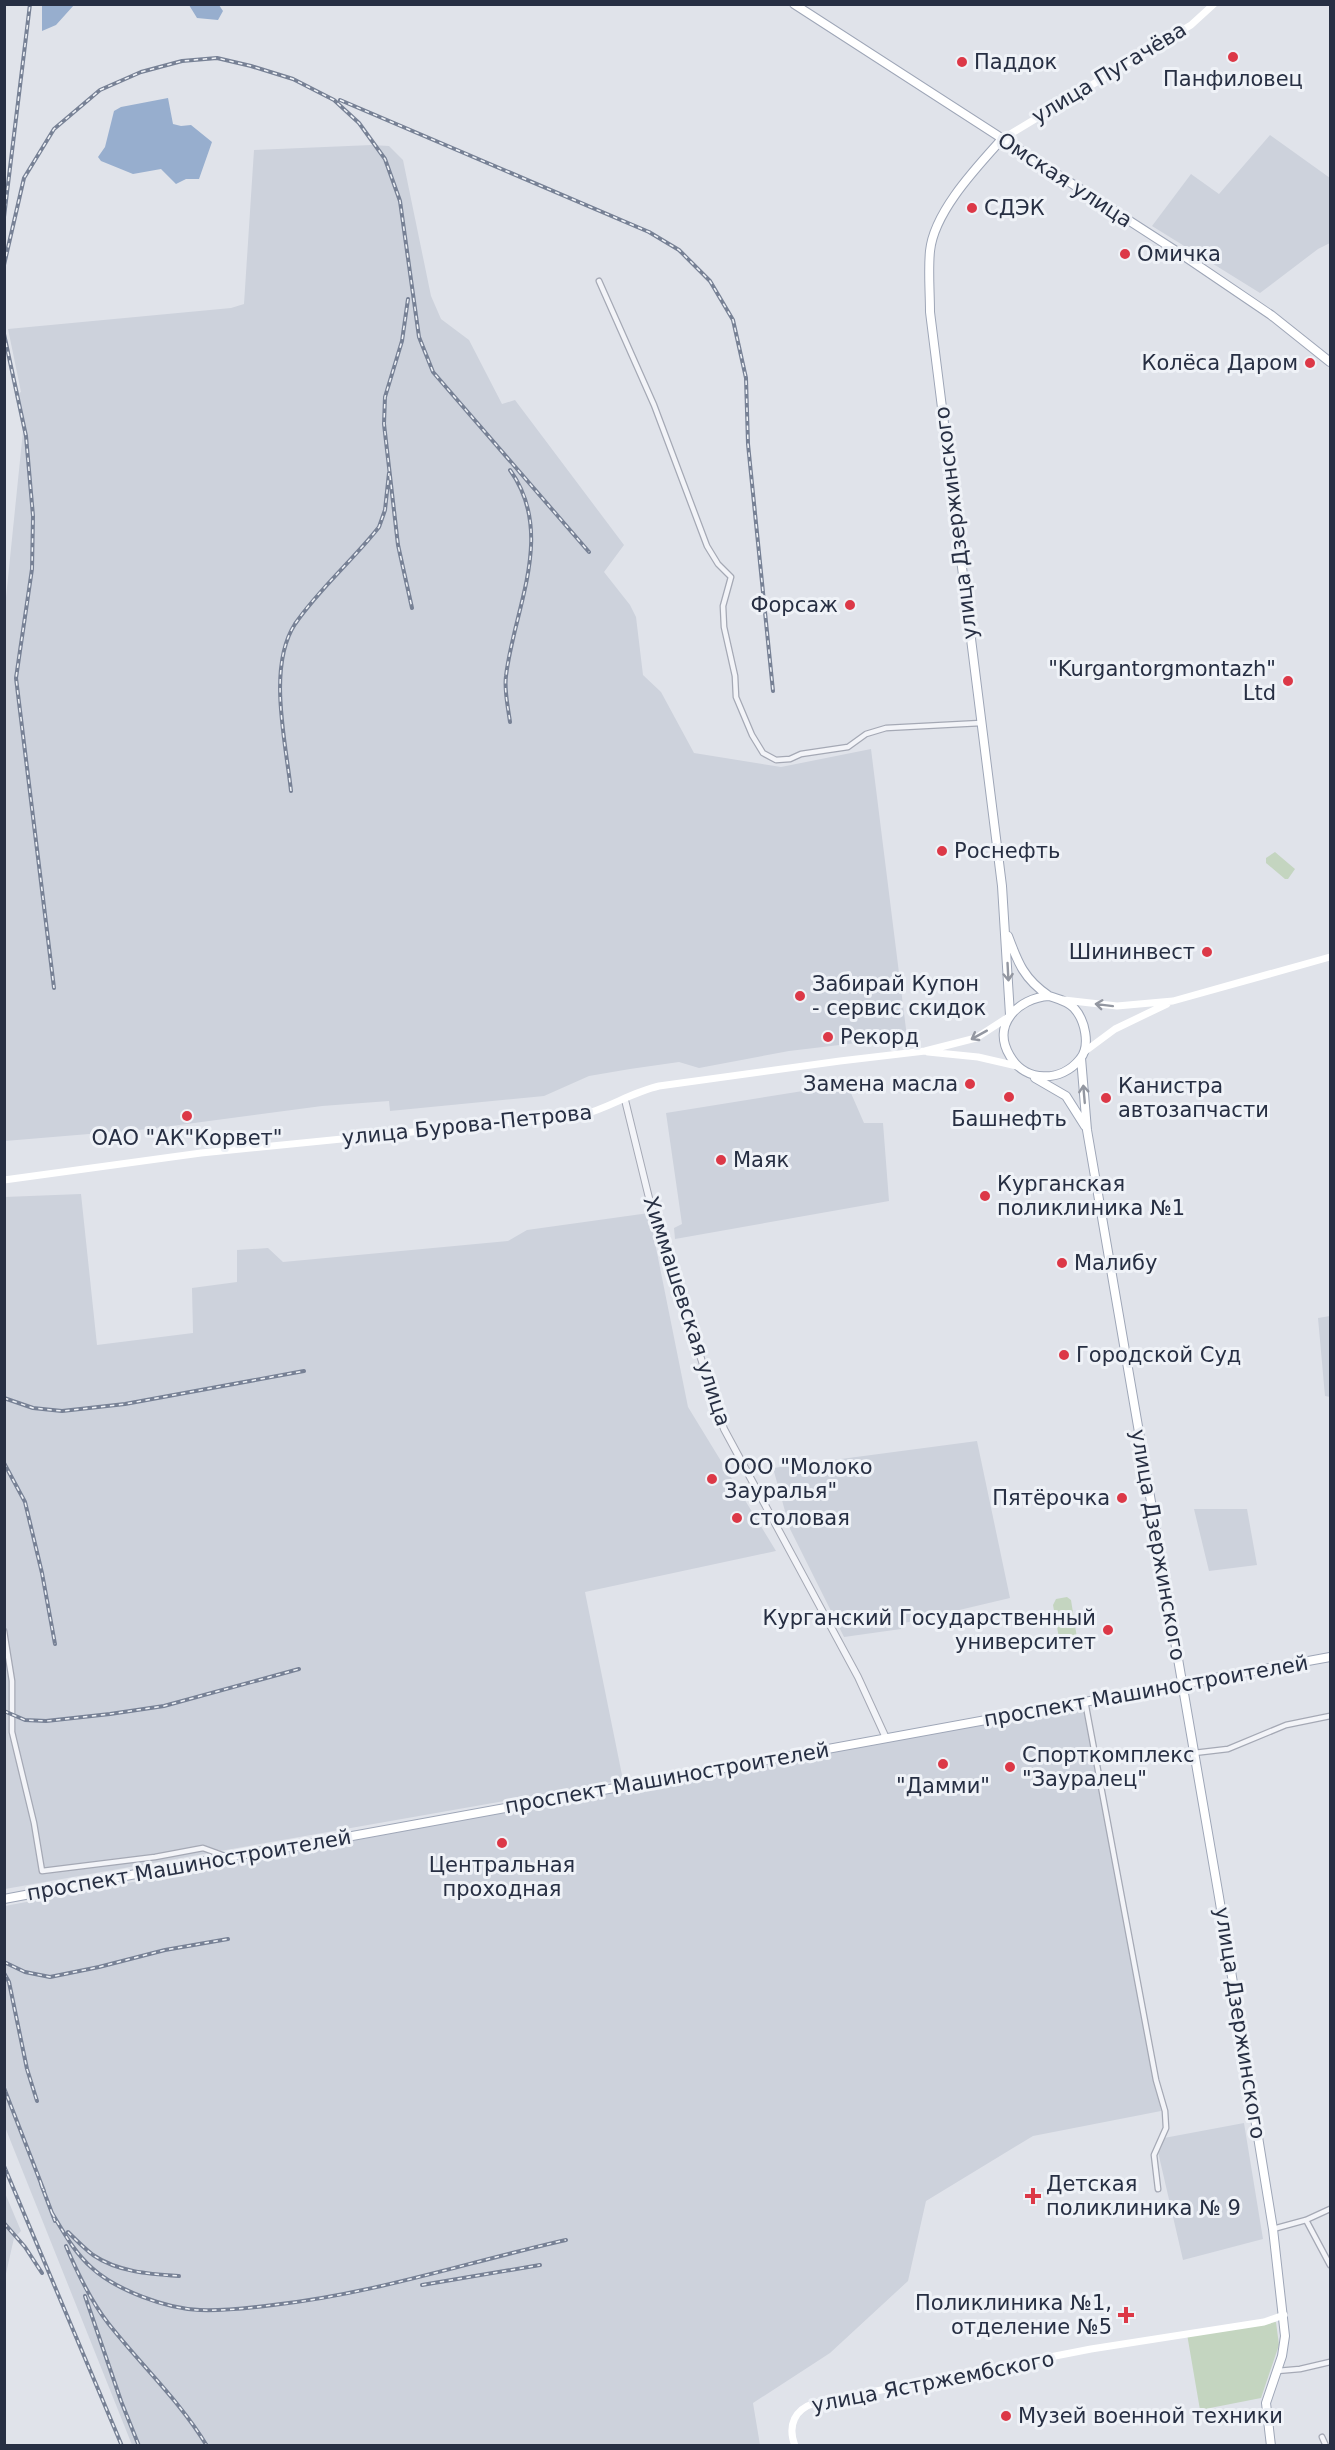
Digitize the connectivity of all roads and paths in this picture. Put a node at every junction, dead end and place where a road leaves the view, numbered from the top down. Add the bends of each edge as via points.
1 (794, 4) edge
2 (1214, 4) edge
3 (1002, 139) junction
4 (599, 281) dead end
5 (1330, 362) edge
6 (981, 723) junction
7 (1005, 929) junction
8 (1330, 957) edge
9 (1049, 996) junction
10 (1062, 1000) junction
11 (1173, 1001) junction
12 (1010, 1016) junction
13 (925, 1052) junction
14 (1082, 1055) junction
15 (1017, 1066) junction
16 (1028, 1074) junction
17 (625, 1100) junction
18 (1087, 1130) junction
19 (4, 1180) edge
20 (4, 1631) edge
21 (1330, 1658) edge
22 (1182, 1683) junction
23 (1085, 1701) junction
24 (1330, 1716) edge
25 (886, 1738) junction
26 (1194, 1753) junction
27 (225, 1857) junction
28 (4, 1899) edge
29 (1158, 2189) dead end
30 (1330, 2209) edge
31 (1306, 2220) junction
32 (1273, 2229) junction
33 (1330, 2265) edge
34 (1284, 2314) junction
35 (1330, 2361) edge
36 (1277, 2371) junction
37 (1322, 2437) dead end
38 (795, 2445) edge
39 (1271, 2445) edge
40 (1326, 2445) edge

1 - 3 main road, Омская улица
2 - 3 main road, улица Пугачёва via 1191,25
3 - 5 main road, Омская улица via 1244,296
3 - 6 main road, улица Дзержинского via 947,207 930,250 930,312
4 - 6 street via 654,405 707,546 731,577 723,606 736,696 763,753 776,760 790,759 848,747 866,734 886,728
6 - 7 main road, улица Дзержинского
7 - 9 main road, улица Дзержинского via 1020,968 1035,987
7 -> 12 main road, улица Дзержинского
8 - 11 main road
9 - 10 main road
9 - 12 main road via 1022,1003
11 -> 10 main road via 1117,1006
10 - 14 main road via 1074,1008 1083,1024
11 - 14 main road via 1115,1029
12 -> 13 main road, улица Бурова-Петрова via 976,1038
12 - 15 main road via 1004,1040
13 - 15 main road, улица Бурова-Петрова via 978,1057
13 - 17 main road, улица Бурова-Петрова via 659,1086
14 - 16 main road via 1056,1076
18 -> 14 main road, улица Дзержинского
15 - 16 main road
16 - 18 main road, улица Дзержинского via 1066,1096
17 - 19 main road, улица Бурова-Петрова via 603,1110 561,1118 201,1153
17 - 25 street, Химмашевская улица via 650,1202 724,1430 858,1677
18 - 22 main road, улица Дзержинского
20 - 27 street via 12,1681 12,1732 42,1871 203,1848
21 - 22 main road, проспект Машиностроителей
22 - 23 main road, проспект Машиностроителей
22 - 26 main road, улица Дзержинского
23 - 25 main road, проспект Машиностроителей
23 - 29 street via 1165,2111 1166,2127 1154,2155
24 - 26 street via 1286,1725 1227,1749
25 - 27 main road, проспект Машиностроителей
26 - 32 main road, улица Дзержинского
27 - 28 main road, проспект Машиностроителей
30 - 31 street
31 - 32 street
31 - 33 street
32 - 34 main road, улица Дзержинского
34 - 36 main road, улица Дзержинского via 1284,2347
34 - 38 main road, улица Ястржембского via 1264,2322 1091,2349 815,2403 796,2414 792,2429
35 - 36 street
36 - 39 main road, улица Дзержинского via 1266,2403
37 - 40 street

